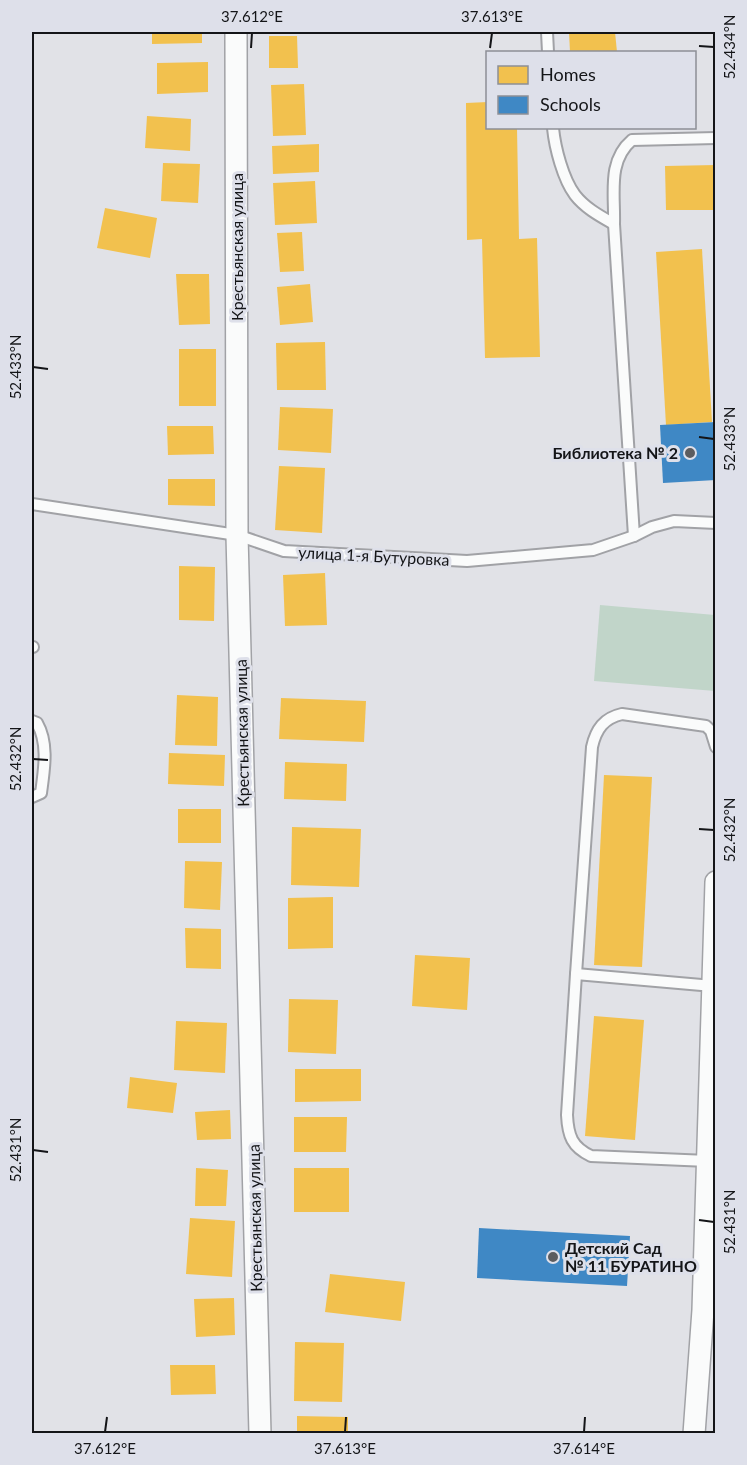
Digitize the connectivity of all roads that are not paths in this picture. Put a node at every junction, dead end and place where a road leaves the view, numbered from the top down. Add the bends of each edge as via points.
1 (236, 32) edge
2 (547, 32) edge
3 (548, 51) edge
4 (553, 129) edge
5 (716, 138) edge
6 (614, 224) junction
7 (32, 504) edge
8 (716, 523) edge
9 (237, 535) junction
10 (634, 536) junction
11 (32, 721) edge
12 (716, 747) edge
13 (32, 797) edge
14 (716, 882) edge
15 (576, 974) junction
16 (713, 986) junction
17 (713, 1044) edge
18 (708, 1161) junction
19 (260, 1434) edge
20 (694, 1434) edge

1 - 9 street, Крестьянская улица
2 - 3 lane
4 - 6 lane via 561,166 575,195
5 - 6 lane via 632,140 623,148 614,174
6 - 10 lane
7 - 9 lane, улица 1-я Бутуровка
8 - 10 lane, улица 1-я Бутуровка via 674,521
9 - 10 lane, улица 1-я Бутуровка via 284,551 467,561 593,550
9 - 19 street, Крестьянская улица
11 - 13 lane via 43,733 45,762 41,794
12 - 15 lane via 706,726 622,714 601,724 592,747
14 - 16 street
15 - 16 lane
15 - 18 lane via 567,1115 572,1143 591,1156
16 - 17 street
17 - 18 street
18 - 20 street via 704,1310

